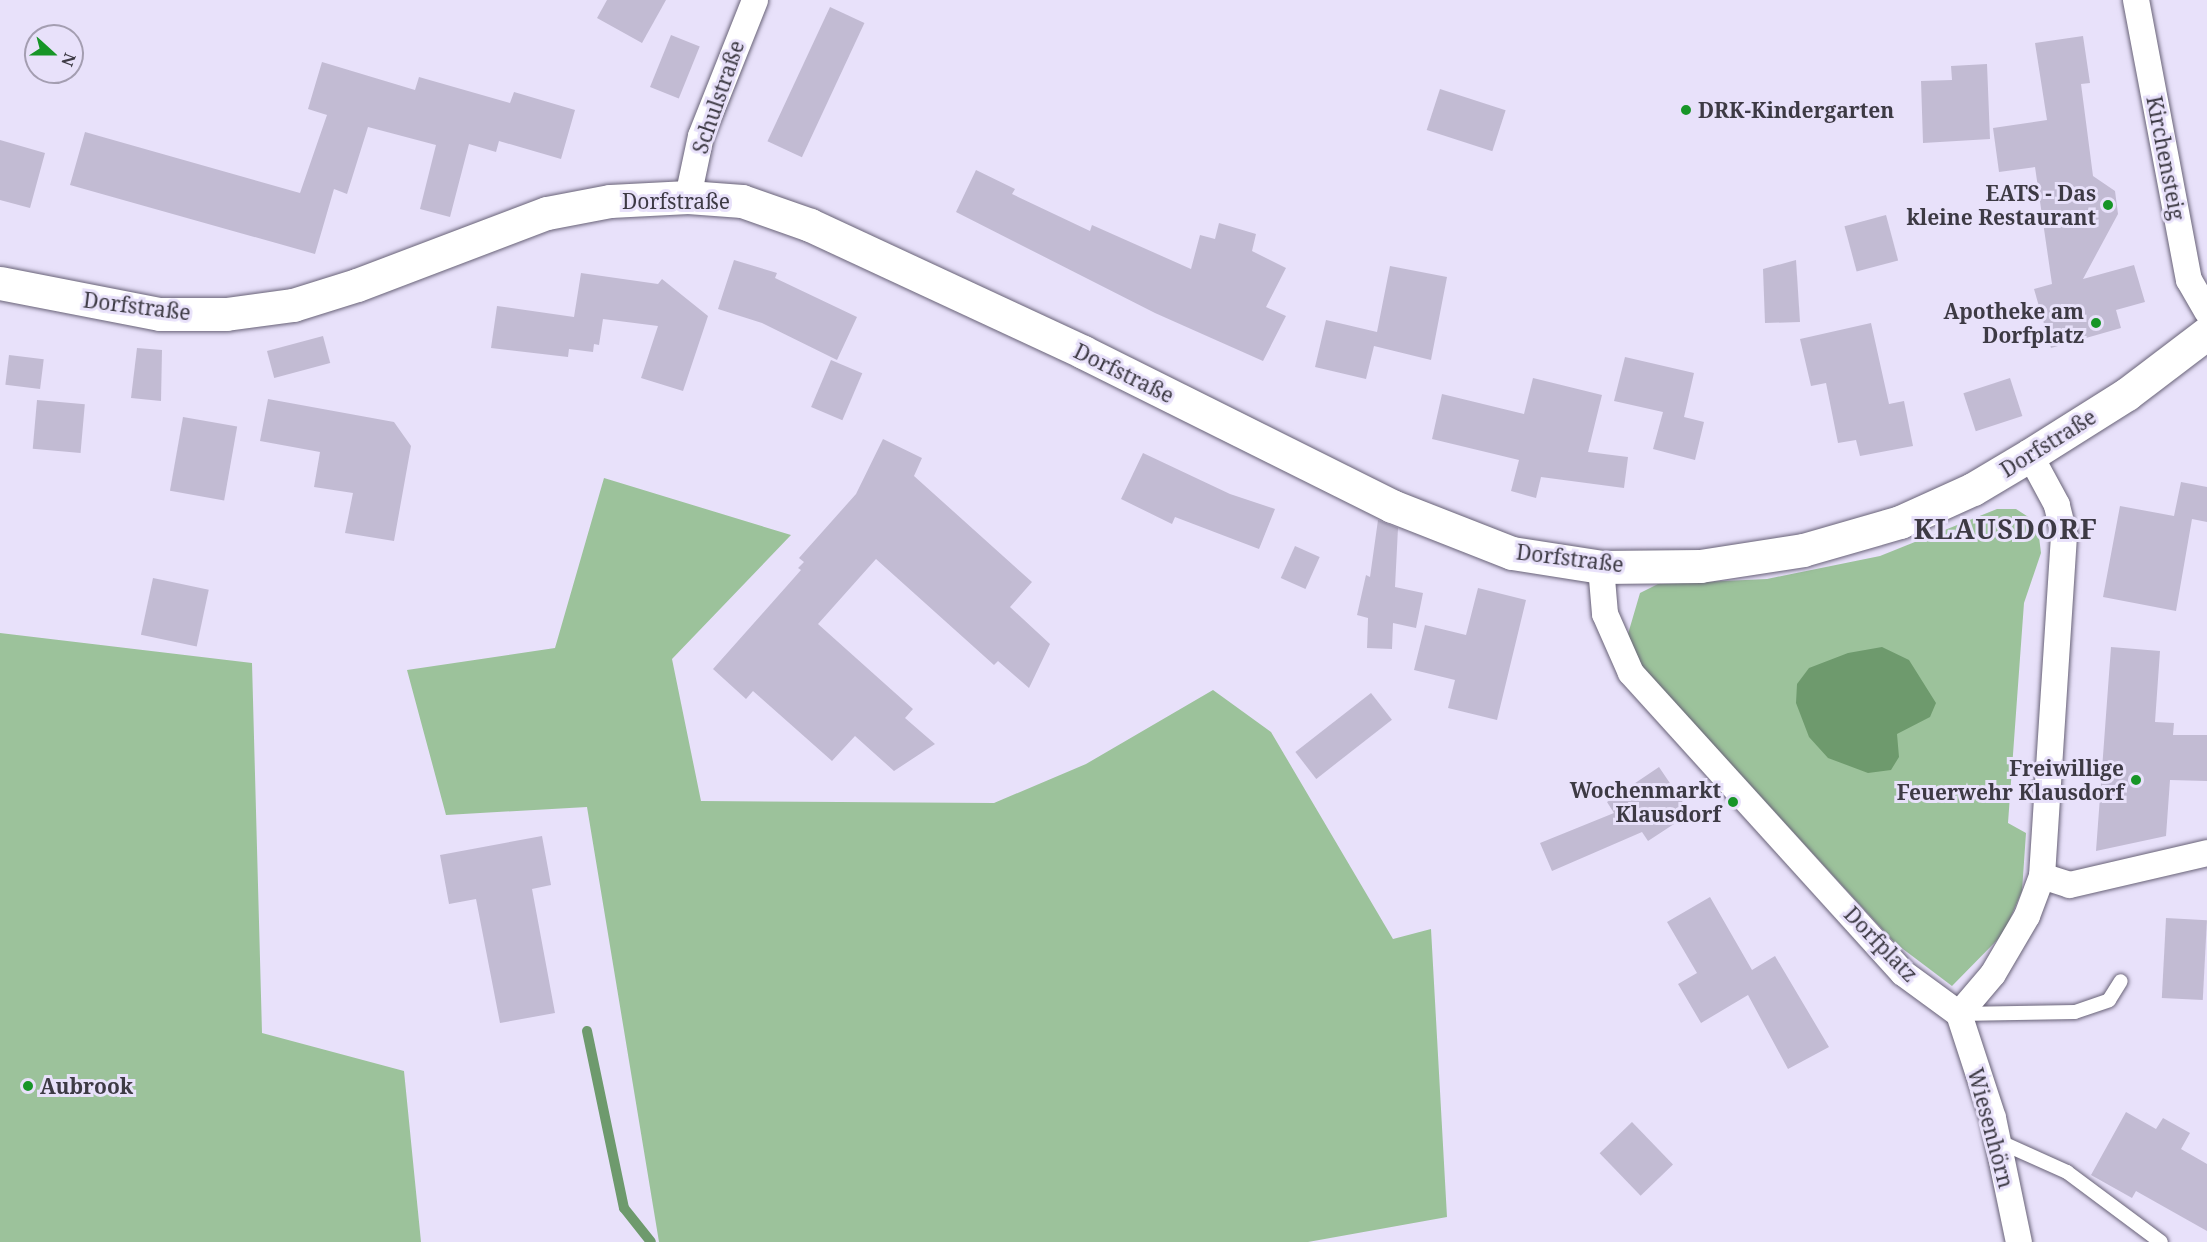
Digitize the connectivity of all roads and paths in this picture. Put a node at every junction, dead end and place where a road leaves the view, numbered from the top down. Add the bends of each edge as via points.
1 (755, 0) edge
2 (2136, 0) edge
3 (688, 196) junction
4 (0, 283) edge
5 (2207, 311) edge
6 (2207, 333) edge
7 (2031, 455) junction
8 (1601, 567) junction
9 (2207, 853) edge
10 (2042, 876) junction
11 (2121, 981) dead end
12 (1959, 1014) junction
13 (1998, 1141) junction
14 (2019, 1242) edge
15 (2161, 1242) edge

1 - 3 street, Schulstraße via 701,136
2 - 5 street, Kirchensteig via 2189,280
3 - 4 street, Dorfstraße via 610,201 547,213 357,285 293,305 226,314 160,314
3 - 8 street, Dorfstraße via 742,201 810,225 1083,352 1392,506 1512,552
6 - 7 street, Dorfstraße via 2127,394
7 - 8 street, Dorfstraße via 1942,504 1803,550 1700,566
7 - 10 street via 2056,505 2064,534
8 - 12 street, Dorfplatz via 1605,614 1631,673 1903,973
9 - 10 street via 2070,885
10 - 12 street via 2011,943
11 - 12 lane via 2109,1000 2075,1012
12 - 13 street, Wiesenhörn
13 - 14 street, Wiesenhörn
13 - 15 lane via 2067,1172

